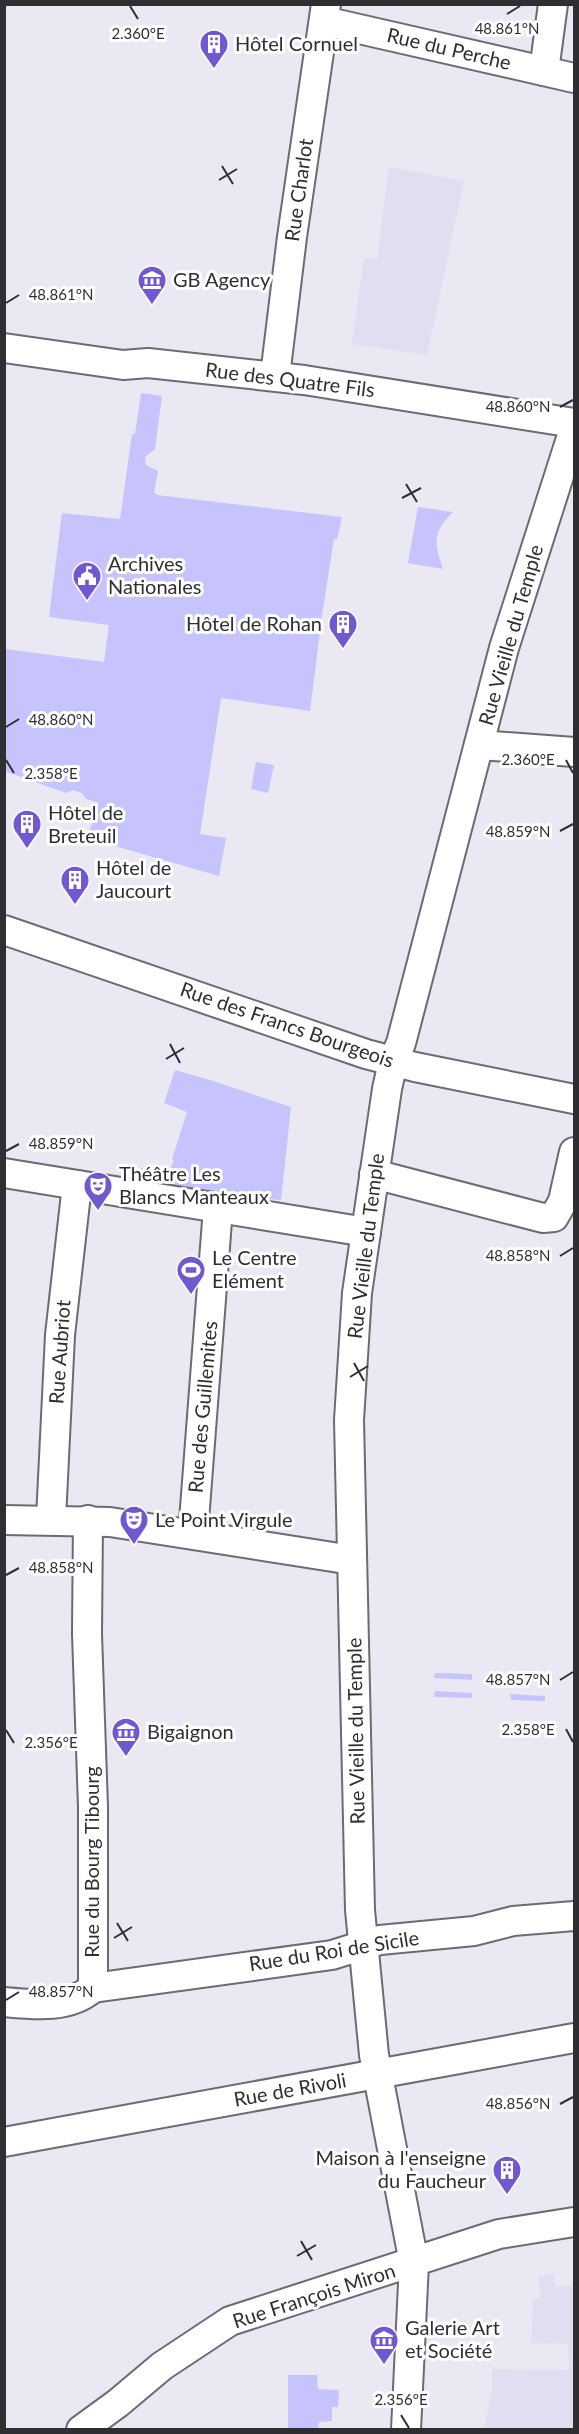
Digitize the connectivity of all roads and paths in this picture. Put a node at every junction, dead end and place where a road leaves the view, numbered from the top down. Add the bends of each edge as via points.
1 (553, 4) edge
2 (325, 13) edge
3 (544, 71) junction
4 (574, 78) edge
5 (4, 348) edge
6 (275, 376) junction
7 (574, 423) edge
8 (574, 429) edge
9 (479, 745) junction
10 (574, 752) edge
11 (4, 930) edge
12 (393, 1062) junction
13 (574, 1099) edge
14 (574, 1152) edge
15 (4, 1173) edge
16 (374, 1174) junction
17 (77, 1185) junction
18 (218, 1208) junction
19 (366, 1232) junction
20 (51, 1519) junction
21 (4, 1520) edge
22 (88, 1520) junction
23 (193, 1534) junction
24 (352, 1560) junction
25 (574, 1916) edge
26 (363, 1947) junction
27 (93, 1988) junction
28 (4, 2002) edge
29 (574, 2038) edge
30 (379, 2082) junction
31 (4, 2142) edge
32 (574, 2222) edge
33 (414, 2263) junction
34 (81, 2430) edge
35 (406, 2430) edge

1 - 3 street
2 - 3 street, Rue du Perche
2 - 6 street, Rue Charlot
3 - 4 street, Rue du Perche
5 - 6 street, Rue des Quatre Fils via 123,365 148,363
6 - 7 street, Rue des Quatre Fils
8 - 9 street, Rue Vieille du Temple via 504,648
9 - 10 street
9 - 12 street, Rue Vieille du Temple
11 - 12 street, Rue des Francs Bourgeois
12 - 13 street, Rue des Francs Bourgeois
12 - 16 street, Rue Vieille du Temple
14 - 16 street via 563,1201 554,1217 543,1218
15 - 17 street
16 - 19 street, Rue Vieille du Temple
17 - 18 street
17 - 20 street, Rue Aubriot via 64,1278
18 - 19 street
18 - 23 street, Rue des Guillemites
19 - 24 street, Rue Vieille du Temple via 357,1293 350,1397
20 - 21 street
20 - 22 street
22 - 23 street
22 - 27 street, Rue du Bourg Tibourg
23 - 24 street
24 - 26 street, Rue Vieille du Temple
25 - 26 street, Rue du Roi de Sicile via 380,1940
26 - 27 street, Rue du Roi de Sicile via 332,1955
26 - 30 street, Rue Vieille du Temple
27 - 28 street, Rue du Roi de Sicile via 71,2001 34,2005
29 - 30 street, Rue de Rivoli
30 - 31 street, Rue de Rivoli
30 - 33 street, Rue Vieille du Temple
32 - 33 street, Rue François Miron via 499,2234
33 - 34 street, Rue François Miron via 230,2322 162,2366
33 - 35 street, Rue Vieille du Temple

